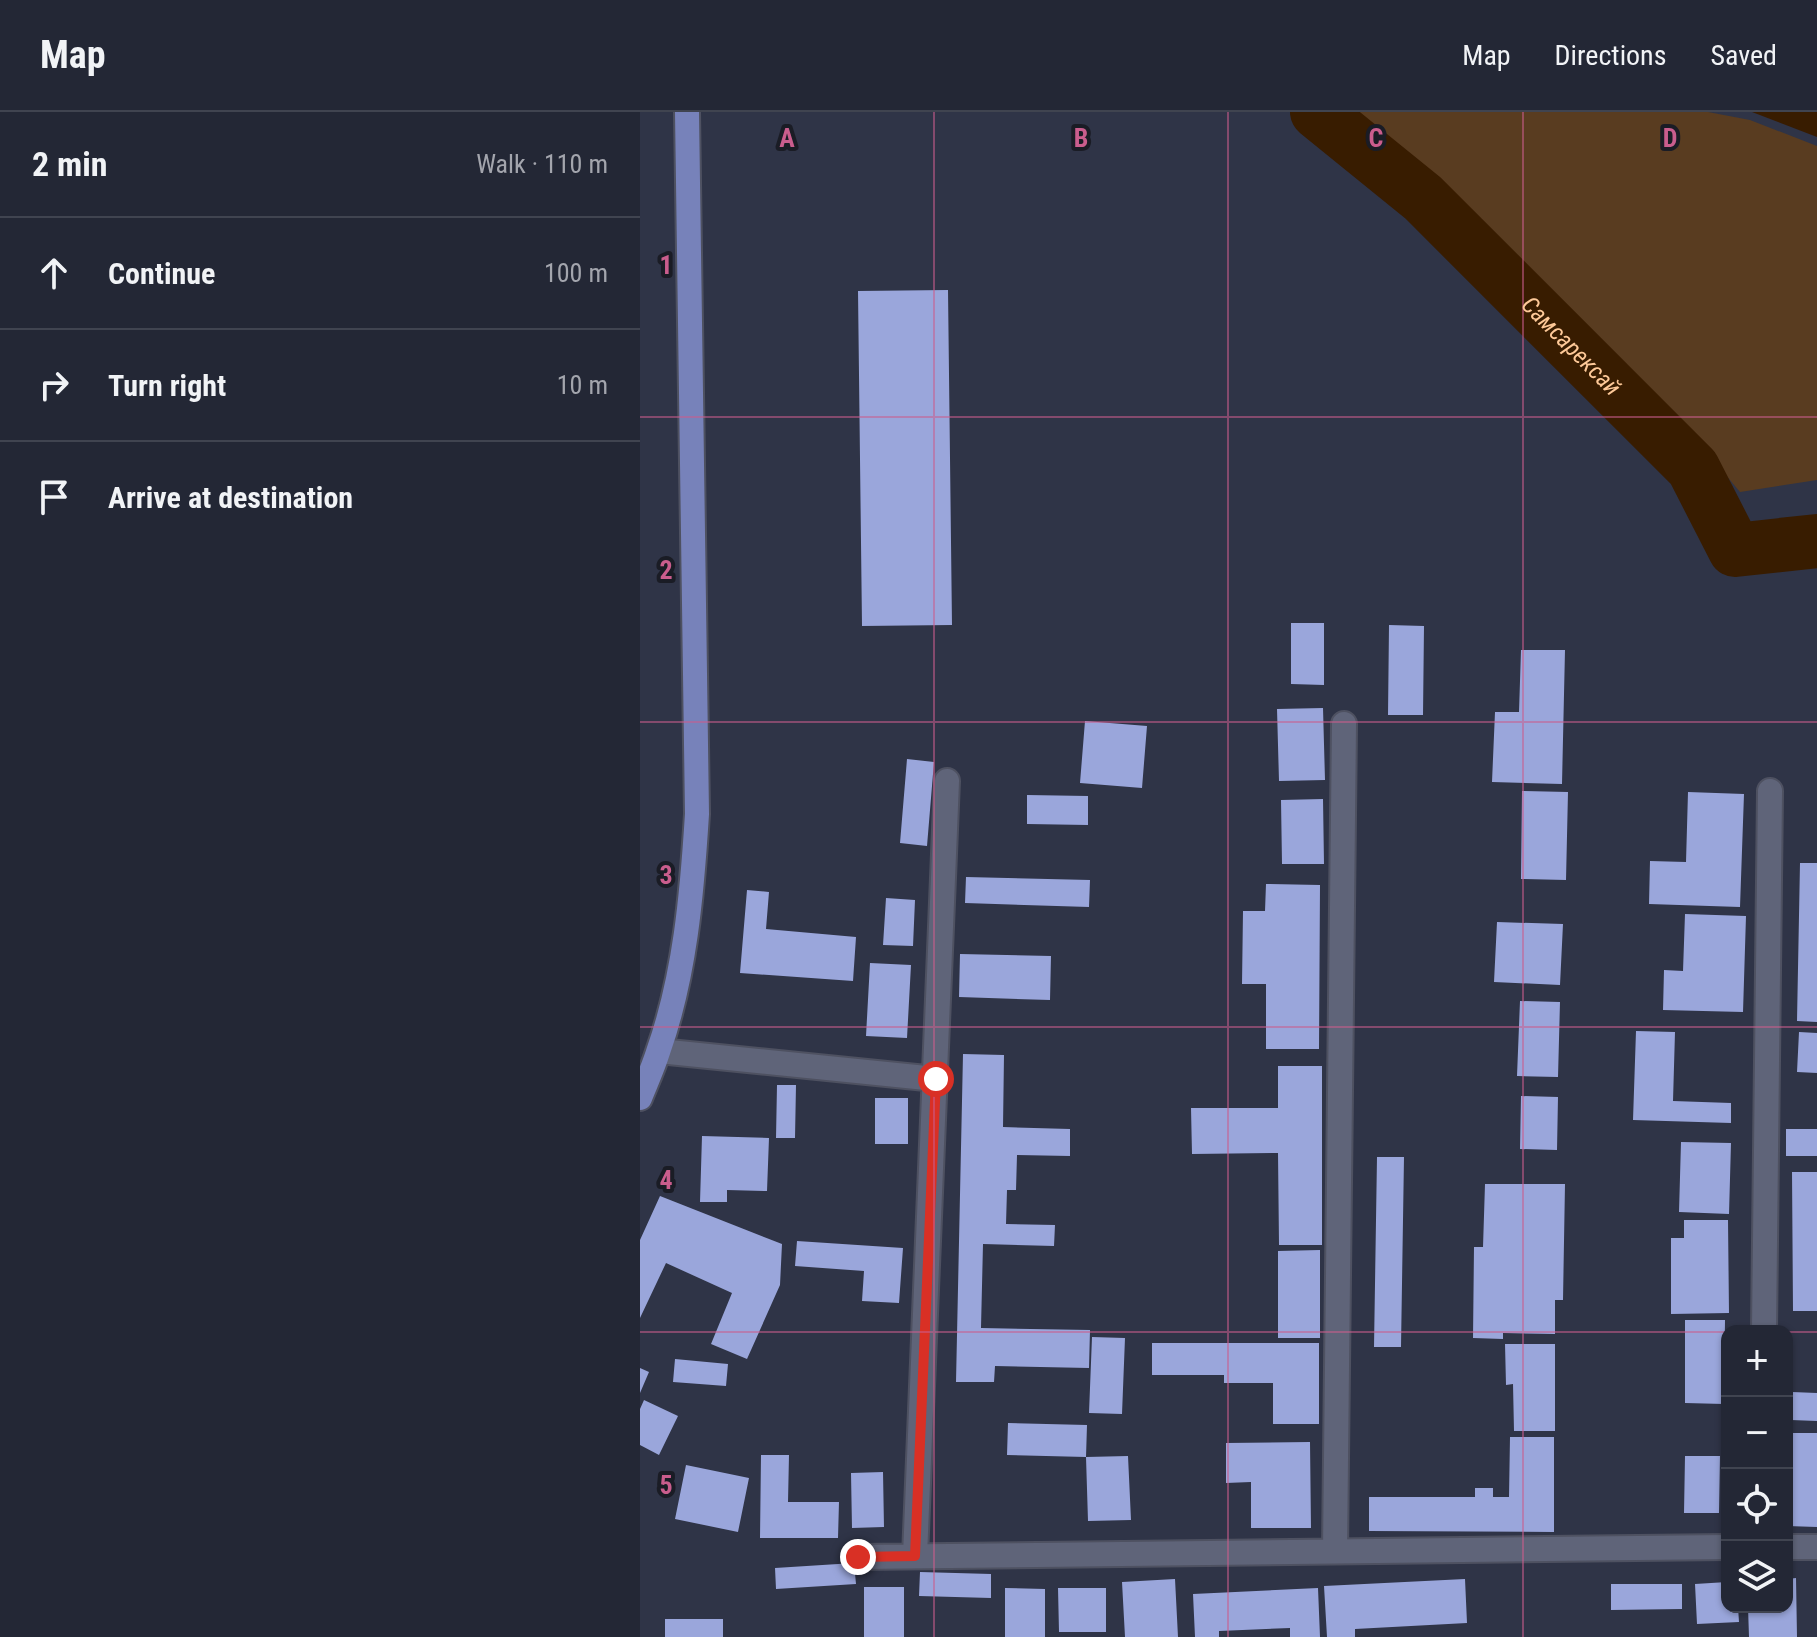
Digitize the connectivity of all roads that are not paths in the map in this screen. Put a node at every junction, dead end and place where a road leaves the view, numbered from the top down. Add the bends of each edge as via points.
1 (687, 112) edge
2 (1344, 724) dead end
3 (947, 781) dead end
4 (1770, 791) dead end
5 (659, 1051) junction
6 (936, 1079) junction
7 (640, 1098) edge
8 (1764, 1325) edge
9 (1721, 1547) edge
10 (1793, 1547) edge
11 (1817, 1547) edge
12 (1335, 1551) junction
13 (915, 1556) junction
14 (858, 1557) dead end

1 - 5 main road via 697,814 687,933
2 - 12 street
3 - 6 street
4 - 8 street
5 - 6 street
5 - 7 main road
6 - 13 street
9 - 12 street
10 - 11 street
12 - 13 street
13 - 14 street

